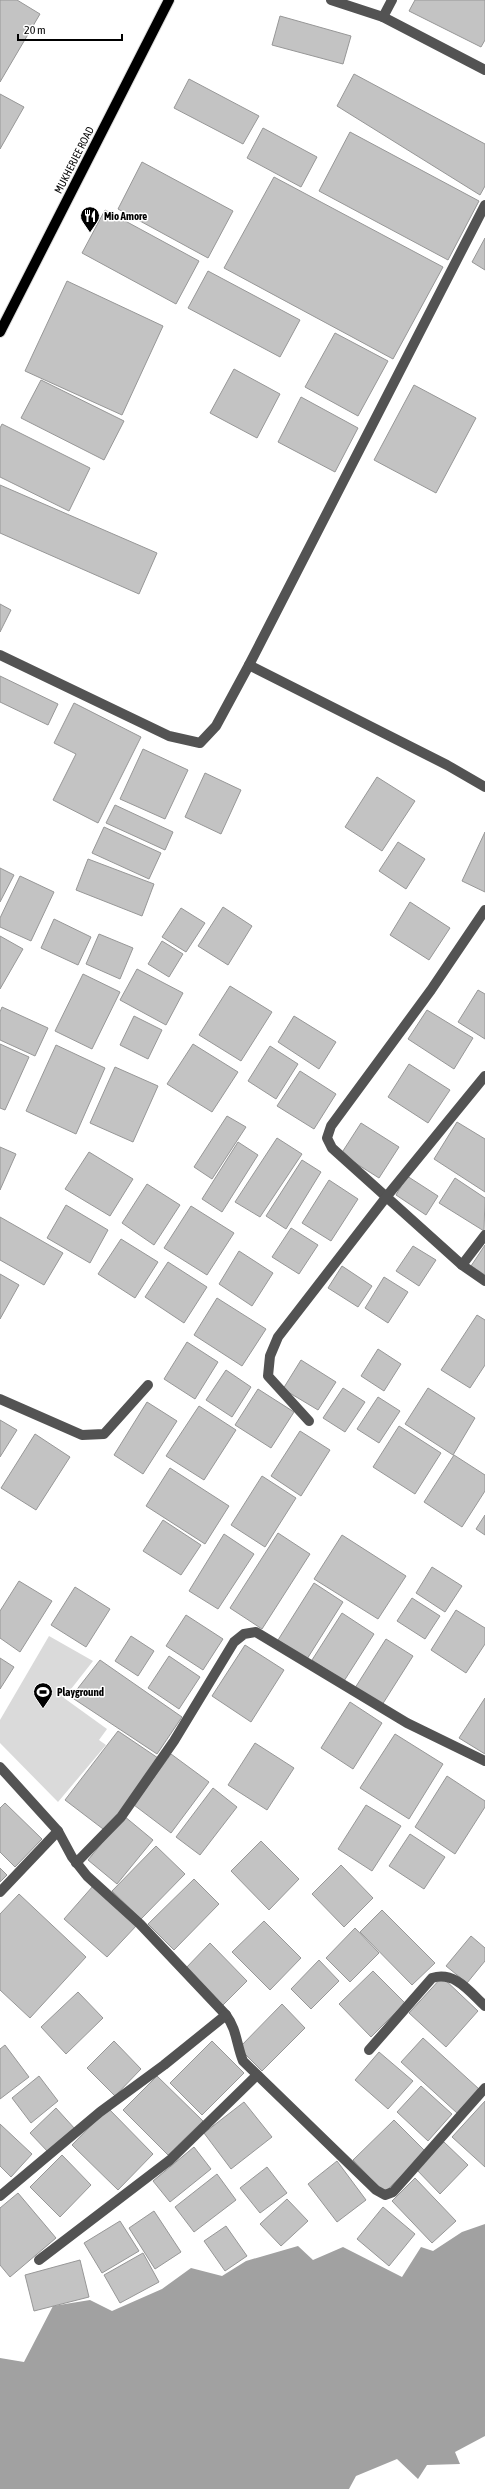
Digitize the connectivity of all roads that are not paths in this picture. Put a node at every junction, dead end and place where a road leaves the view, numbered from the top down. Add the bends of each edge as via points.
1 (169, 0) edge
2 (331, 0) edge
3 (392, 0) edge
4 (383, 17) junction
5 (485, 70) edge
6 (485, 205) edge
7 (0, 332) edge
8 (0, 655) edge
9 (249, 665) junction
10 (485, 788) edge
11 (485, 910) edge
12 (485, 1076) edge
13 (387, 1196) junction
14 (485, 1235) edge
15 (462, 1265) junction
16 (485, 1281) edge
17 (148, 1385) dead end
18 (0, 1399) edge
19 (309, 1421) dead end
20 (485, 1761) edge
21 (0, 1767) edge
22 (58, 1832) junction
23 (76, 1863) junction
24 (0, 1892) edge
25 (485, 2006) edge
26 (226, 2015) junction
27 (369, 2050) dead end
28 (258, 2076) junction
29 (485, 2088) edge
30 (0, 2196) edge
31 (39, 2260) dead end

1 - 7 main road, MUKHERJEE ROAD
2 - 4 street
3 - 4 street
4 - 5 street
6 - 9 street
8 - 9 street via 169,736 200,743 216,726
9 - 10 street via 447,765
11 - 13 street via 431,990 331,1126 327,1138 332,1148
12 - 13 street
13 - 15 street
13 - 19 street via 278,1337 270,1356 268,1376
14 - 15 street
15 - 16 street
17 - 18 street via 104,1434 82,1435
20 - 23 street via 407,1723 256,1632 244,1634 234,1642 174,1741 121,1817
21 - 22 street
22 - 23 street
22 - 24 street
23 - 26 street via 140,1924
25 - 27 street via 455,1978 443,1974 432,1978
26 - 28 street via 235,2028 236,2044 243,2060
26 - 30 street via 100,2112
28 - 29 street via 376,2190 385,2195 393,2192
28 - 31 street via 170,2160

